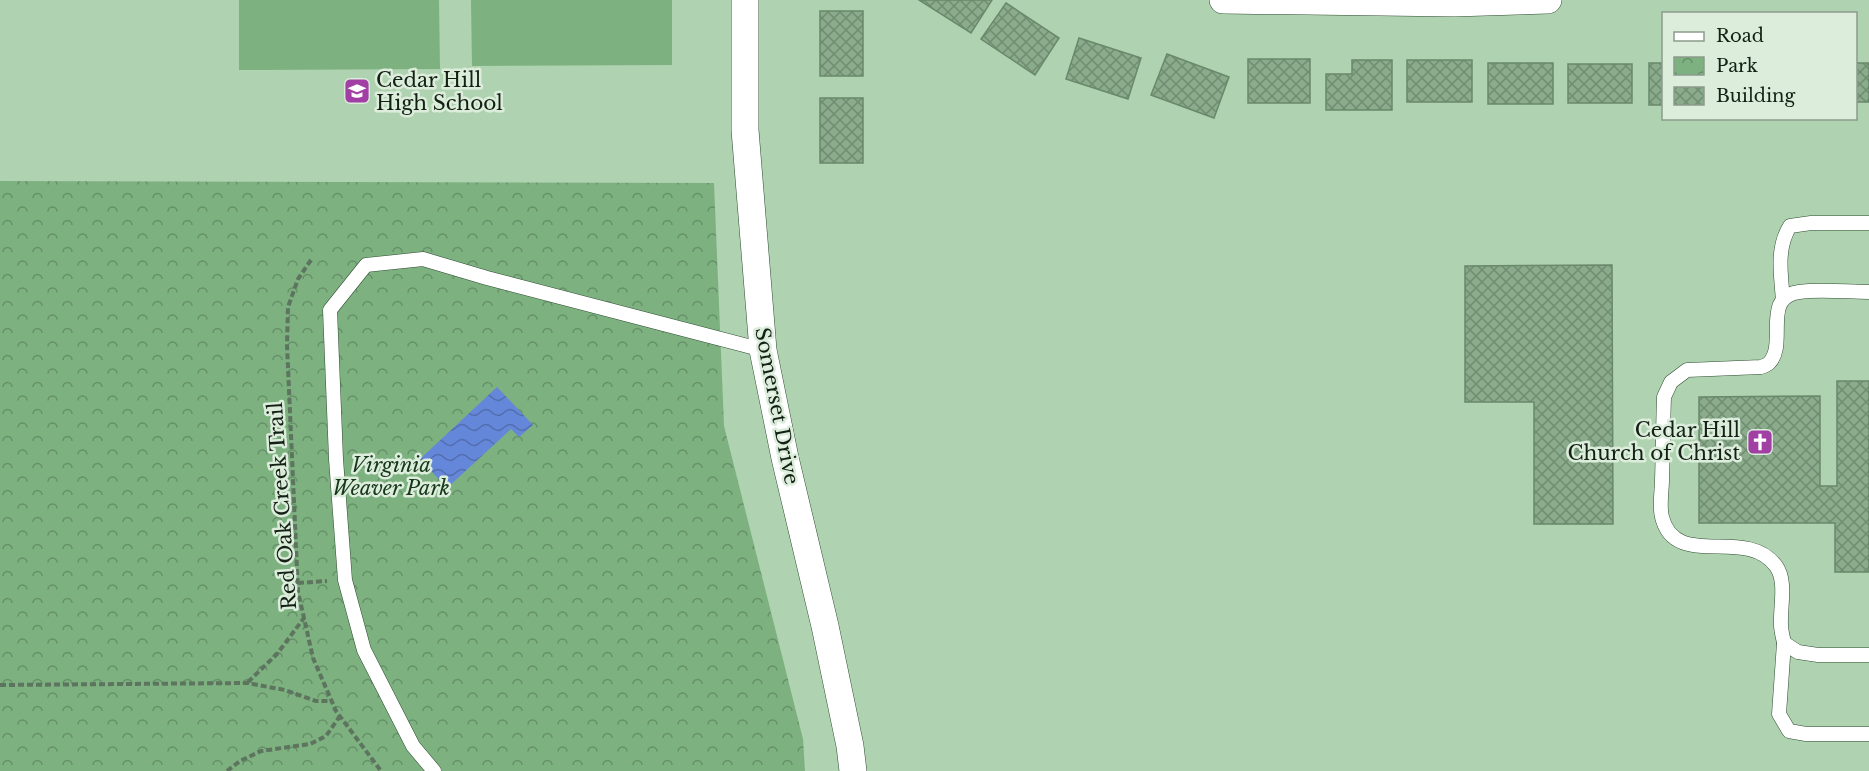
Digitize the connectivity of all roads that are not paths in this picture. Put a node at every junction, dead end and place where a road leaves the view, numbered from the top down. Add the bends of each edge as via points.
1 (745, 0) edge
2 (1223, 0) edge
3 (1548, 0) edge
4 (1454, 2) edge
5 (1869, 223) edge
6 (1869, 292) edge
7 (1783, 300) junction
8 (763, 350) junction
9 (1784, 643) junction
10 (1869, 655) edge
11 (1869, 734) edge
12 (434, 771) edge
13 (853, 771) edge

1 - 8 street, Somerset Drive via 745,130
2 - 4 street
3 - 4 street
5 - 7 lane via 1790,226 1780,253
6 - 7 lane via 1797,292
7 - 9 lane via 1777,311 1776,349 1770,362 1761,368 1687,370 1671,382 1664,397 1661,516 1676,540 1692,546 1743,546 1762,554 1776,566 1782,581
8 - 12 lane via 423,260 366,265 330,310 345,580 364,650 413,746
8 - 13 street, Somerset Drive
9 - 10 lane via 1798,652 1818,655
9 - 11 lane via 1779,714 1789,731

